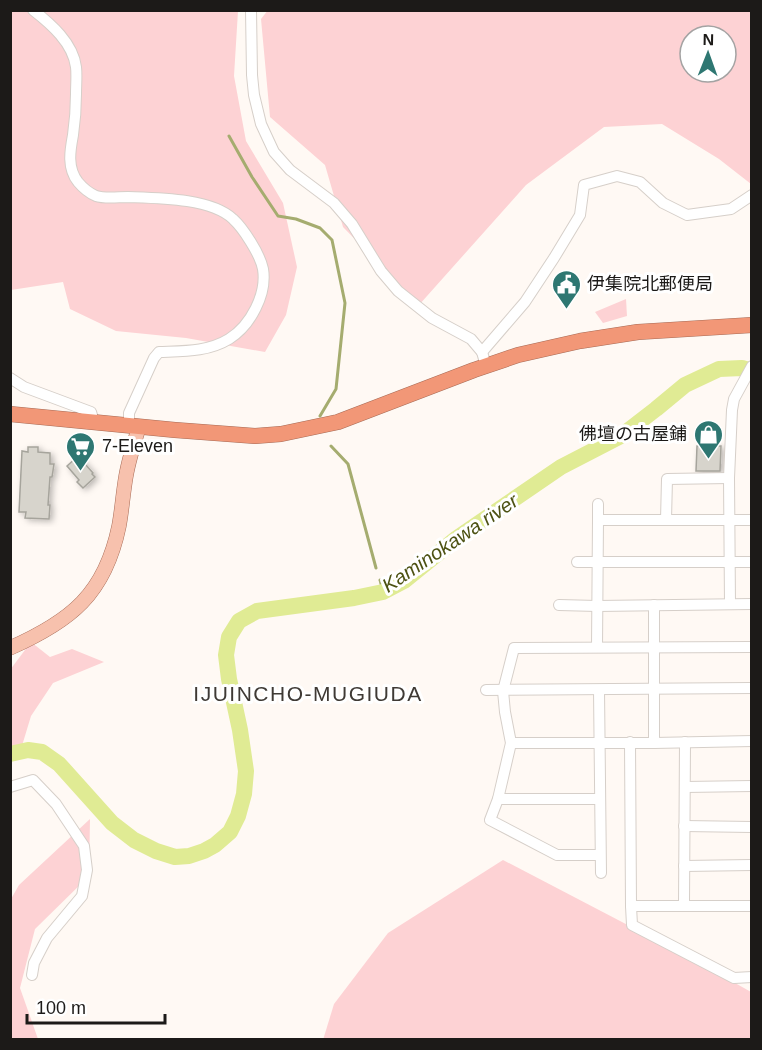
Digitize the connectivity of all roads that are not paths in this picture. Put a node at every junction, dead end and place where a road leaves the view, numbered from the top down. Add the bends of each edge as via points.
1 (33, 10) edge
2 (251, 10) edge
3 (752, 195) edge
4 (752, 325) edge
5 (484, 359) junction
6 (752, 366) edge
7 (10, 378) edge
8 (10, 414) edge
9 (94, 422) junction
10 (134, 426) junction
11 (729, 478) junction
12 (598, 504) dead end
13 (598, 520) junction
14 (666, 520) junction
15 (730, 520) junction
16 (752, 520) edge
17 (577, 562) dead end
18 (752, 562) edge
19 (597, 563) junction
20 (729, 563) junction
21 (730, 604) junction
22 (752, 604) edge
23 (559, 605) dead end
24 (654, 605) junction
25 (597, 606) junction
26 (597, 647) junction
27 (752, 647) edge
28 (10, 648) edge
29 (654, 648) junction
30 (654, 688) junction
31 (752, 688) edge
32 (486, 690) dead end
33 (599, 690) junction
34 (503, 691) junction
35 (752, 741) edge
36 (630, 742) junction
37 (654, 742) junction
38 (685, 742) junction
39 (511, 743) junction
40 (600, 743) junction
41 (752, 786) edge
42 (685, 787) junction
43 (10, 788) edge
44 (498, 799) junction
45 (600, 799) junction
46 (684, 826) junction
47 (752, 827) edge
48 (600, 855) junction
49 (752, 865) edge
50 (684, 866) junction
51 (601, 873) dead end
52 (684, 905) junction
53 (631, 906) junction
54 (752, 906) edge
55 (32, 975) dead end
56 (752, 977) edge

1 - 10 street via 65,41 75,61 70,169 78,182 100,197 189,201 221,210 233,219 256,250 263,269 262,291 250,319 229,339 198,351 159,352 154,358 129,412
2 - 5 street via 254,95 274,152 290,170 334,202 398,291 432,318 471,339
3 - 5 street via 731,209 687,215 663,203 640,182 617,176 584,184 580,215
4 - 5 highway via 638,332
5 - 10 highway via 338,422 281,434 255,436
6 - 11 street via 734,399
7 - 9 street via 91,412
8 - 9 highway
9 - 10 highway
10 - 28 main road via 116,538 105,570 80,604 60,622
11 - 14 street via 667,479
11 - 15 street
12 - 13 street
13 - 14 street
13 - 19 street
14 - 15 street
15 - 16 street
15 - 20 street
17 - 19 street
18 - 20 street
19 - 20 street
19 - 25 street
20 - 21 street
21 - 22 street
21 - 24 street
23 - 25 street
24 - 25 street
24 - 29 street
25 - 26 street
26 - 29 street
26 - 34 street via 514,648
27 - 29 street
29 - 30 street
30 - 31 street
30 - 33 street
30 - 37 street
32 - 34 street
33 - 34 street
33 - 40 street
34 - 39 street
35 - 38 street
36 - 37 street
36 - 40 street
36 - 53 street
37 - 38 street
38 - 42 street
39 - 40 street
39 - 44 street
40 - 45 street
41 - 42 street
42 - 46 street
43 - 55 street via 33,780 56,804 84,846 87,870 82,896 47,938
44 - 45 street
44 - 48 street via 490,820 557,855
45 - 48 street
46 - 47 street
46 - 50 street
48 - 51 street
49 - 50 street
50 - 52 street
52 - 53 street
52 - 54 street
53 - 56 street via 632,925 734,978

